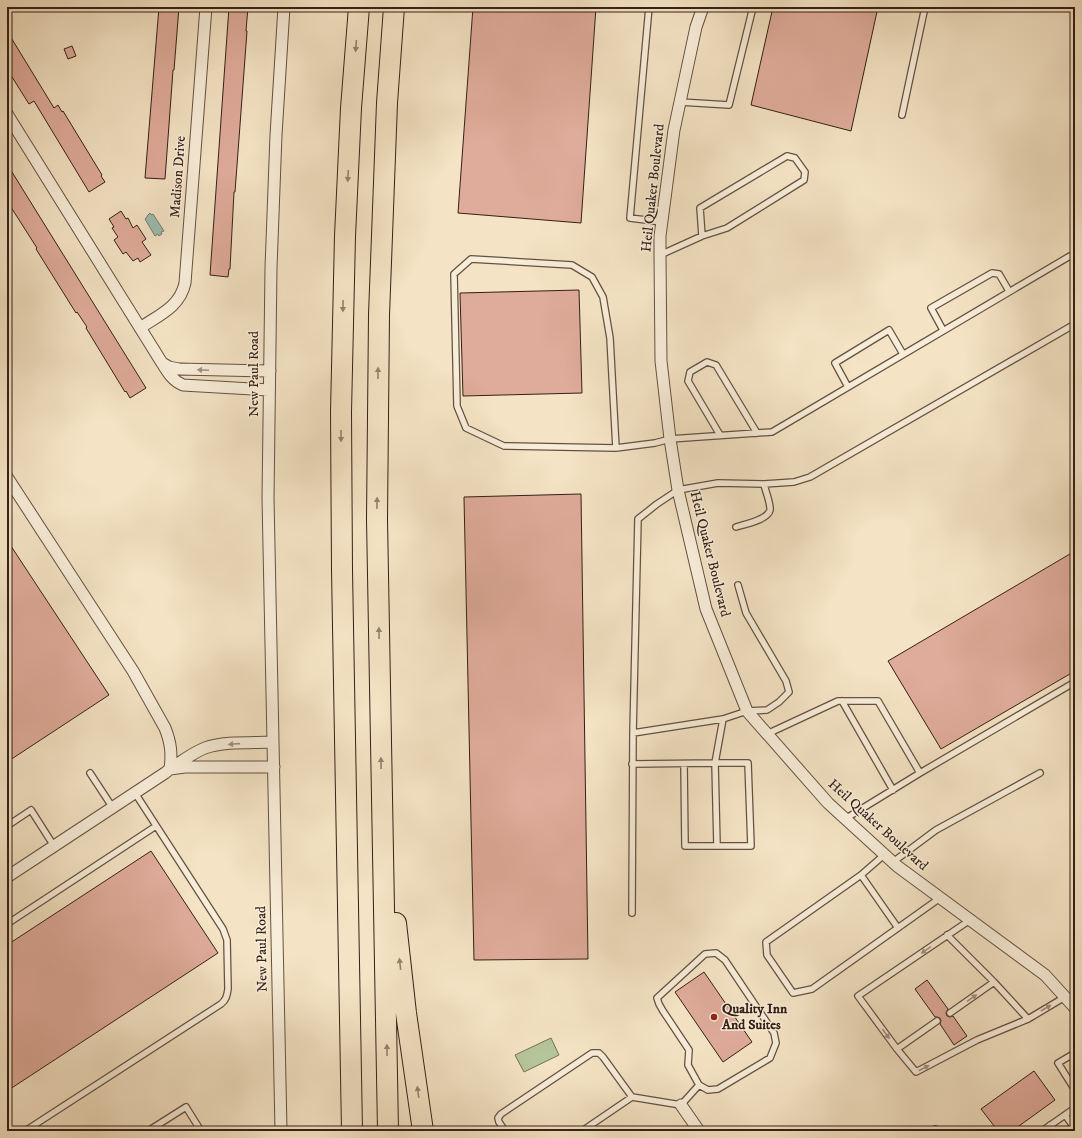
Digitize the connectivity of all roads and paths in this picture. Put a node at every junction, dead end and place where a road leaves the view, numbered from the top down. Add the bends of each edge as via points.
1 (206, 7) edge
2 (284, 7) edge
3 (359, 7) edge
4 (394, 7) edge
5 (649, 7) edge
6 (703, 7) edge
7 (753, 7) edge
8 (925, 7) edge
9 (680, 102) junction
10 (7, 114) edge
11 (902, 115) dead end
12 (662, 222) junction
13 (702, 236) junction
14 (660, 255) junction
15 (1070, 256) dead end
16 (1009, 291) junction
17 (1075, 324) edge
18 (140, 328) junction
19 (943, 330) junction
20 (903, 354) junction
21 (162, 363) junction
22 (220, 371) junction
23 (270, 371) junction
24 (848, 387) junction
25 (220, 388) junction
26 (269, 390) junction
27 (757, 433) junction
28 (720, 435) junction
29 (670, 439) junction
30 (616, 448) junction
31 (7, 477) edge
32 (764, 484) junction
33 (678, 490) junction
34 (736, 527) dead end
35 (738, 585) dead end
36 (1075, 682) edge
37 (842, 702) junction
38 (747, 712) junction
39 (723, 719) junction
40 (633, 733) junction
41 (767, 734) junction
42 (273, 742) junction
43 (632, 764) junction
44 (684, 764) junction
45 (715, 764) junction
46 (274, 767) junction
47 (170, 769) junction
48 (90, 773) dead end
49 (920, 773) junction
50 (1040, 773) dead end
51 (892, 790) junction
52 (135, 794) junction
53 (382, 802) junction
54 (113, 808) junction
55 (846, 819) junction
56 (7, 826) edge
57 (156, 826) junction
58 (54, 846) junction
59 (718, 846) junction
60 (889, 858) junction
61 (861, 875) junction
62 (7, 878) edge
63 (940, 898) junction
64 (632, 913) dead end
65 (970, 920) junction
66 (7, 924) edge
67 (898, 928) junction
68 (947, 935) junction
69 (994, 982) junction
70 (1065, 997) junction
71 (1075, 1008) edge
72 (950, 1013) dead end
73 (1028, 1019) junction
74 (938, 1021) dead end
75 (897, 1050) junction
76 (1075, 1053) edge
77 (699, 1085) junction
78 (1075, 1090) edge
79 (632, 1097) junction
80 (681, 1105) junction
81 (1075, 1108) edge
82 (1065, 1115) junction
83 (1050, 1125) junction
84 (1073, 1126) dead end
85 (25, 1131) edge
86 (148, 1131) edge
87 (200, 1131) edge
88 (281, 1131) edge
89 (352, 1131) edge
90 (388, 1131) edge
91 (423, 1131) edge
92 (505, 1131) edge
93 (582, 1131) edge
94 (699, 1131) edge
95 (932, 1131) edge
96 (940, 1131) edge
97 (1042, 1131) edge
98 (1054, 1131) edge

1 - 18 street, Madison Drive via 185,283 177,302
2 - 23 street, New Paul Road via 271,268
3 -> 89 highway via 345,236 341,412
53 -> 4 highway via 377,519 378,315 387,103
5 - 12 lane via 630,218
6 - 9 street, Heil Quaker Boulevard via 696,27
7 - 9 lane via 730,105
8 - 11 lane
9 - 12 street, Heil Quaker Boulevard
10 - 18 street
12 - 14 street, Heil Quaker Boulevard
13 - 13 lane via 727,228 804,180 805,172 795,158 787,156 700,208
13 - 14 lane
14 - 29 street, Heil Quaker Boulevard via 661,361
15 - 16 lane
16 - 19 lane
16 - 19 lane via 999,274 992,273 931,308
17 - 32 lane via 810,477 794,482
18 - 21 street
19 - 20 lane
20 - 24 lane
20 - 24 lane via 889,330 835,363
22 -> 21 street via 179,369
21 - 25 street via 179,384
22 - 23 street
22 - 25 street
23 - 26 street, New Paul Road
24 - 27 lane via 772,432
25 - 26 street
26 - 42 street, New Paul Road via 268,498
27 - 28 lane
27 - 28 lane via 716,365 707,362 690,372 688,381
28 - 29 lane
29 - 30 lane
29 - 33 street, Heil Quaker Boulevard
30 - 30 lane via 504,446 466,428 457,406 454,274 471,259 572,265 592,277 603,297 610,338
31 - 47 street via 150,700 169,736 172,751
32 - 33 lane via 718,483
32 - 34 lane via 770,509 767,516
33 - 38 street, Heil Quaker Boulevard via 706,609
33 - 40 lane via 638,519
35 - 38 lane via 746,613 786,681 789,692 767,710
36 - 49 lane
37 - 41 lane
37 - 49 lane via 878,701
37 - 51 lane
38 - 39 lane
38 - 41 street, Heil Quaker Boulevard
39 - 40 lane
39 - 45 lane
40 - 43 lane
41 - 55 street, Heil Quaker Boulevard via 828,803
42 - 46 street, New Paul Road
42 -> 47 street via 210,746
43 - 44 lane
43 - 64 lane
44 - 45 lane
44 - 59 lane via 685,846
45 - 59 lane
45 - 59 lane via 748,763 750,846
46 - 47 street
46 - 88 street, New Paul Road
47 - 52 street
48 - 54 lane
49 - 51 lane
50 - 60 lane
51 - 55 lane
52 - 54 street
52 - 57 lane
90 -> 53 highway
91 -> 53 highway via 406,1013
54 - 58 street
55 - 60 street, Heil Quaker Boulevard
56 - 58 lane via 31,810
57 - 66 lane
57 - 85 lane via 226,934 228,989 225,1001
58 - 62 street
60 - 61 lane
60 - 63 street, Heil Quaker Boulevard
61 - 67 lane
61 - 67 lane via 766,942 767,955 793,993 812,989
63 - 65 street, Heil Quaker Boulevard
63 - 67 lane
65 - 68 lane
65 - 70 street, Heil Quaker Boulevard via 1045,975
68 - 69 lane
68 -> 75 lane via 858,996
72 -> 69 lane
69 - 73 lane
70 - 71 street, Heil Quaker Boulevard
73 -> 70 lane
75 -> 73 lane via 916,1072 977,1040
74 - 75 lane
76 - 78 lane via 1058,1063
77 - 77 lane via 688,1065 689,1050 663,1011 658,998 705,954 716,952 725,960 774,1033 776,1043 770,1058 718,1089 708,1090
77 - 80 lane
79 - 80 lane
79 - 92 lane via 603,1057 598,1053 592,1053 501,1114 498,1118
79 - 93 lane
80 - 94 street
81 - 82 lane
82 - 83 lane
82 - 84 lane
83 - 97 lane
83 - 98 lane
86 - 87 lane via 186,1107
95 - 96 lane

